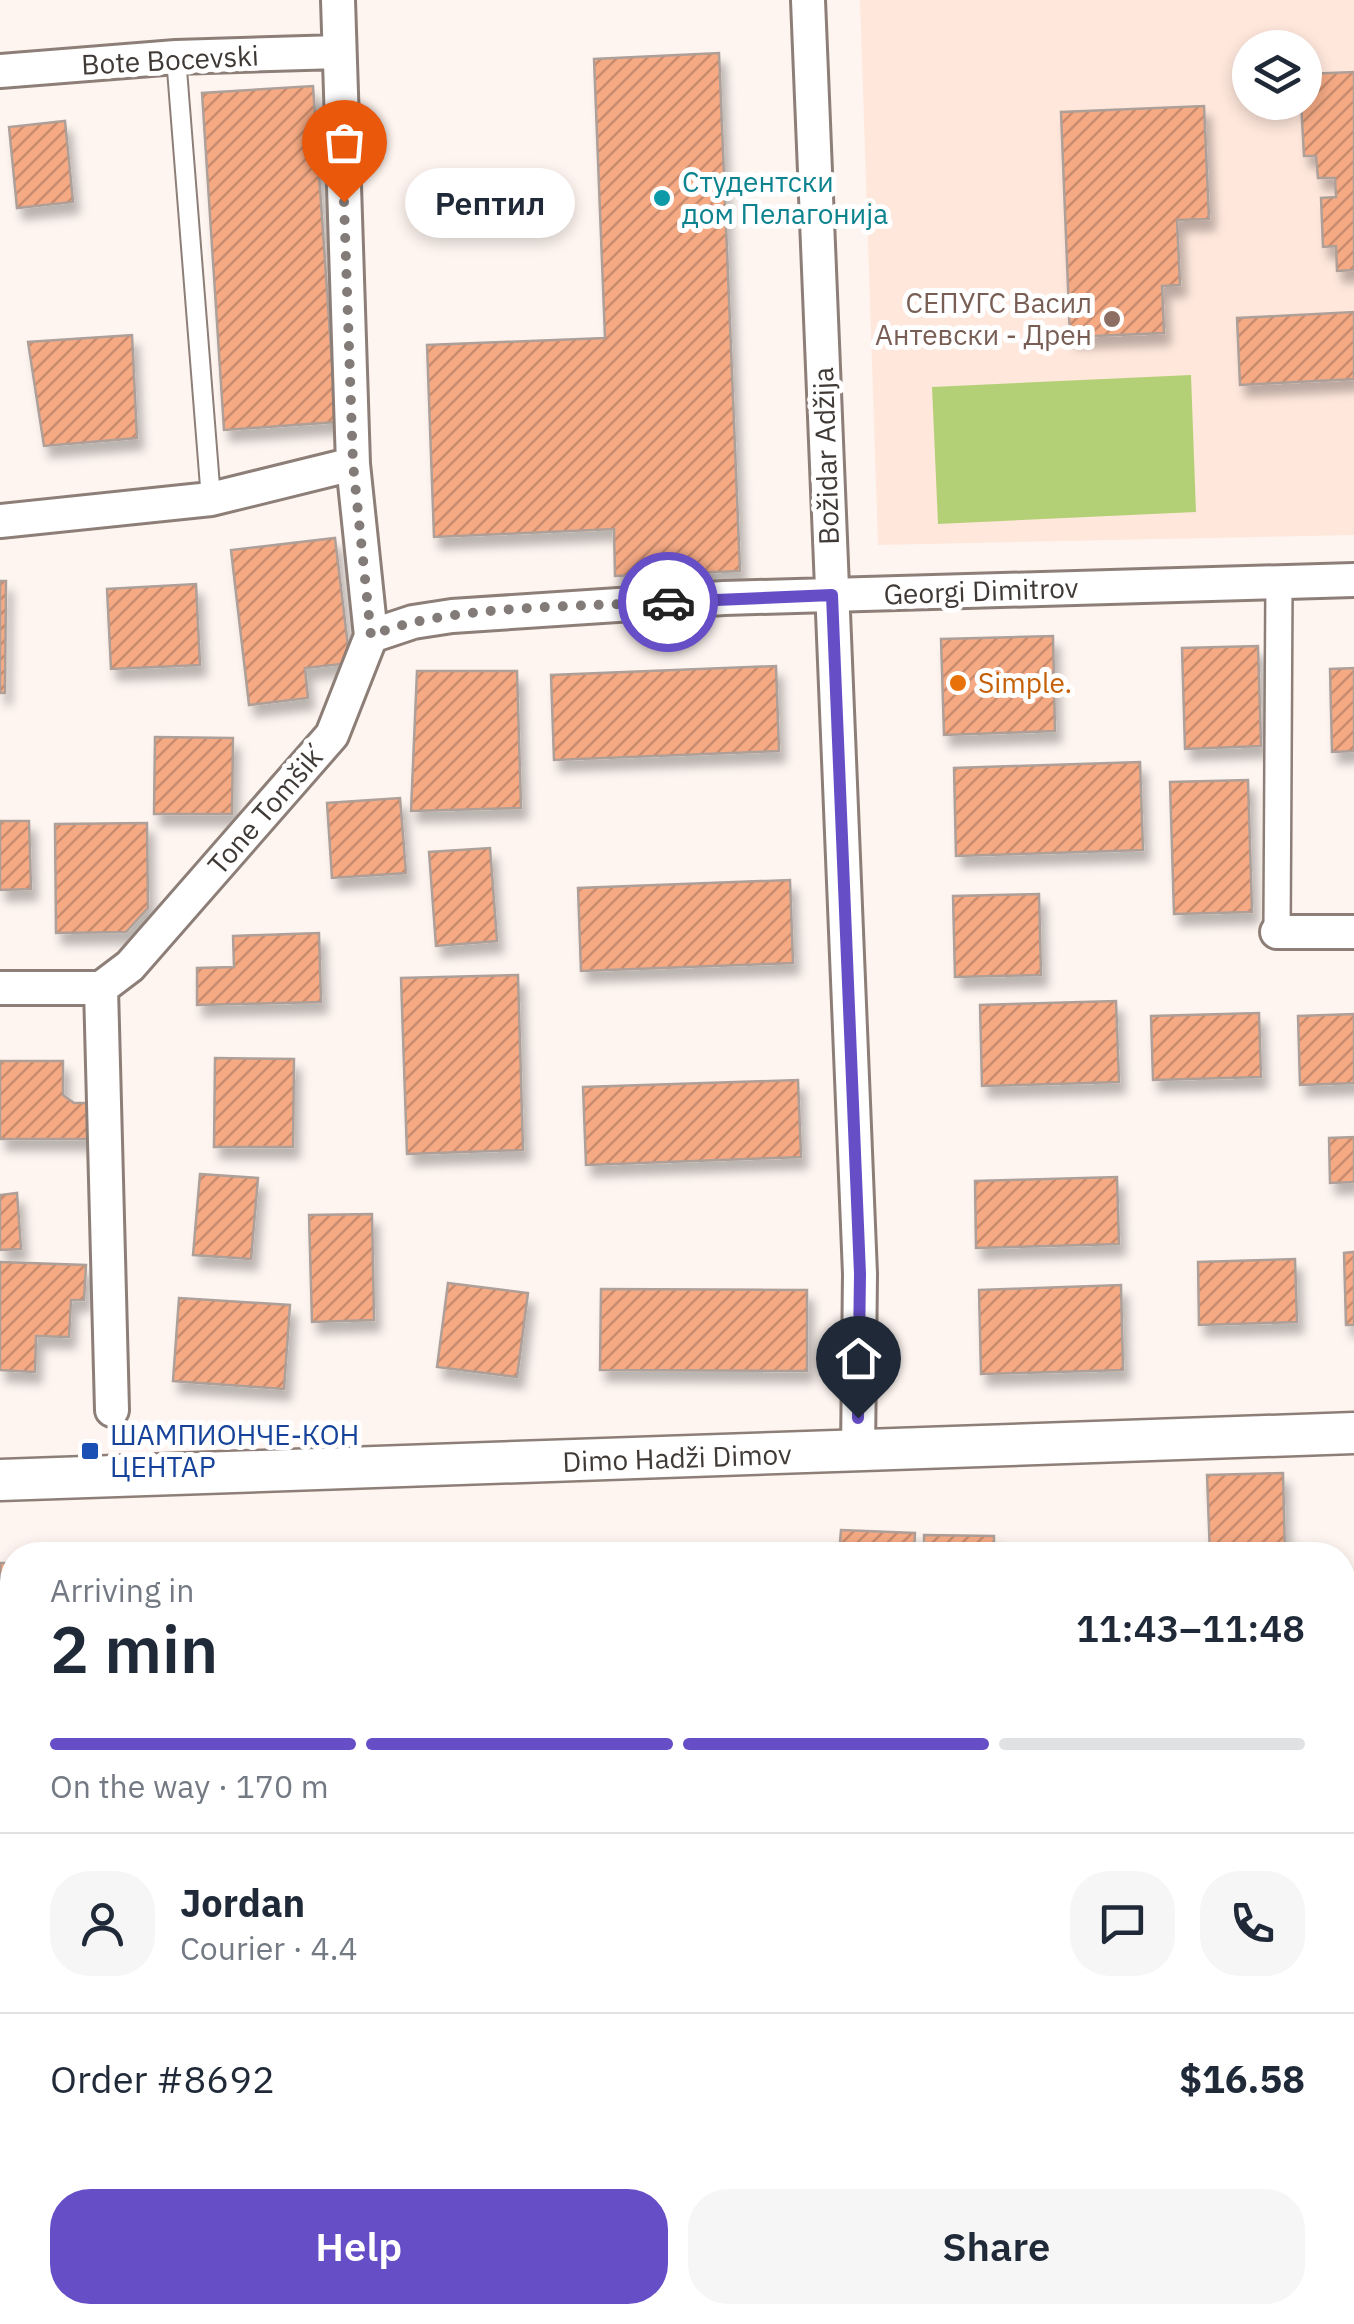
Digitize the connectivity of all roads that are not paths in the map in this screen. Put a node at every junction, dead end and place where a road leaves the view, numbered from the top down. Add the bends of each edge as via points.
1 (338, 0) edge
2 (808, 0) edge
3 (339, 52) junction
4 (176, 58) junction
5 (0, 71) edge
6 (353, 464) junction
7 (211, 499) junction
8 (0, 521) edge
9 (1354, 580) edge
10 (1279, 583) junction
11 (832, 595) junction
12 (371, 636) junction
13 (1276, 932) joint
14 (1354, 932) edge
15 (0, 988) edge
16 (101, 988) junction
17 (112, 1410) dead end
18 (1354, 1433) edge
19 (858, 1451) junction
20 (0, 1480) edge

1 - 3 street, Tone Tomšiḱ
2 - 11 street, Božidar Adžija
3 - 4 street, Bote Bocevski
3 - 6 street, Tone Tomšiḱ
4 - 5 street, Bote Bocevski
4 - 7 lane
6 - 7 street
6 - 12 street, Tone Tomšiḱ
7 - 8 street
9 - 10 street, Georgi Dimitrov
10 - 11 street, Georgi Dimitrov
10 - 13 street
11 - 12 street, Georgi Dimitrov via 452,616
11 - 19 street, Božidar Adžija via 860,1274
12 - 16 street, Tone Tomšiḱ via 332,735 130,966
13 - 14 street
15 - 16 street
16 - 17 street
18 - 19 street, Dimo Hadži Dimov
19 - 20 street, Dimo Hadži Dimov

